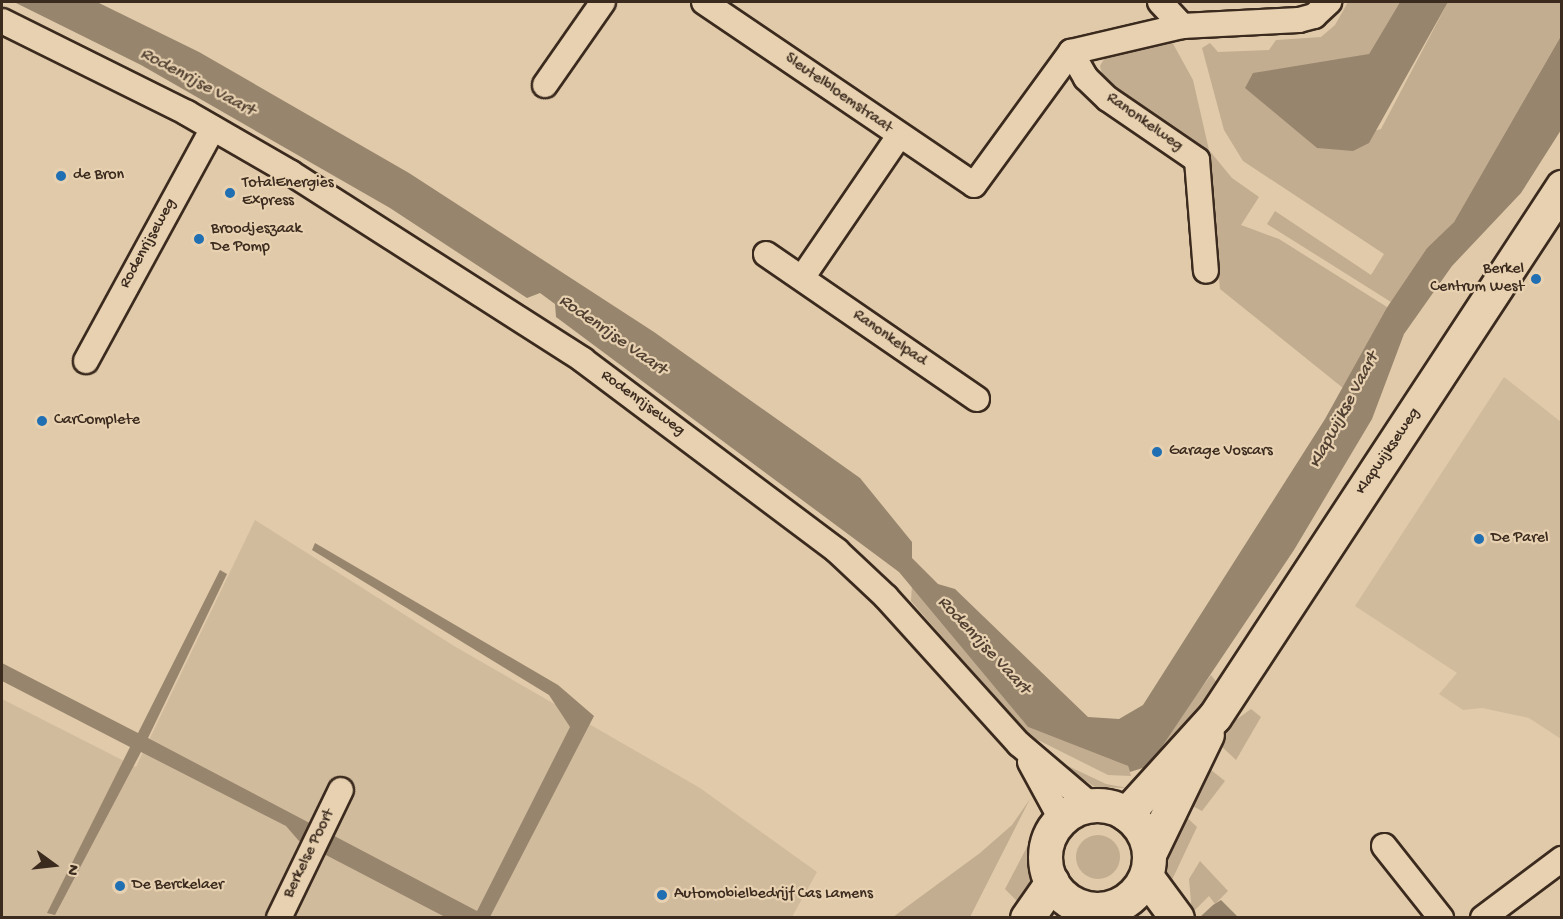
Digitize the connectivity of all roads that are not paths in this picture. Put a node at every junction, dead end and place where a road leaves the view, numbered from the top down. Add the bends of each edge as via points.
1 (603, 2) edge
2 (705, 2) edge
3 (1160, 2) edge
4 (1329, 2) edge
5 (2, 21) edge
6 (1182, 26) junction
7 (1071, 52) junction
8 (544, 85) dead end
9 (213, 128) junction
10 (899, 136) junction
11 (1562, 188) edge
12 (766, 254) dead end
13 (1206, 271) dead end
14 (802, 278) junction
15 (86, 361) dead end
16 (976, 399) dead end
17 (1215, 716) junction
18 (1019, 744) junction
19 (341, 790) dead end
20 (1091, 805) junction
21 (1126, 814) junction
22 (1061, 819) junction
23 (1384, 846) dead end
24 (1562, 859) edge
25 (1148, 865) junction
26 (1053, 882) junction
27 (1130, 910) edge
28 (1071, 911) edge
29 (279, 918) edge
30 (1027, 918) edge
31 (1177, 918) edge
32 (1441, 918) edge
33 (1483, 918) edge

1 - 8 street
2 - 10 street, Sleutelbloemstraat
3 - 6 street
4 - 6 street via 1314,16 1299,20
5 - 9 street, Rodenrijseweg
6 - 7 street
7 - 10 street, Sleutelbloemstraat via 974,185
7 - 13 street, Ranonkelweg via 1086,78 1108,99 1197,160
9 - 15 street, Rodenrijseweg
9 - 18 street, Rodenrijseweg via 476,288 725,465 886,597
10 - 14 street
11 - 17 main road, Klapwijkseweg
12 - 14 street, Ranonkelpad
14 - 16 street, Ranonkelpad
17 - 21 main road, Klapwijkseweg
17 - 25 main road, Klapwijkseweg
18 - 20 street, Rodenrijseweg
18 - 22 street, Rodenrijseweg
19 - 29 street, Berkelse Poort
20 - 21 main road
20 - 22 main road
21 - 25 main road via 1142,830
22 - 26 main road via 1046,851
23 - 32 street
24 - 33 street
25 - 27 main road
25 - 31 main road
26 - 28 main road
26 - 30 main road
27 - 28 main road

